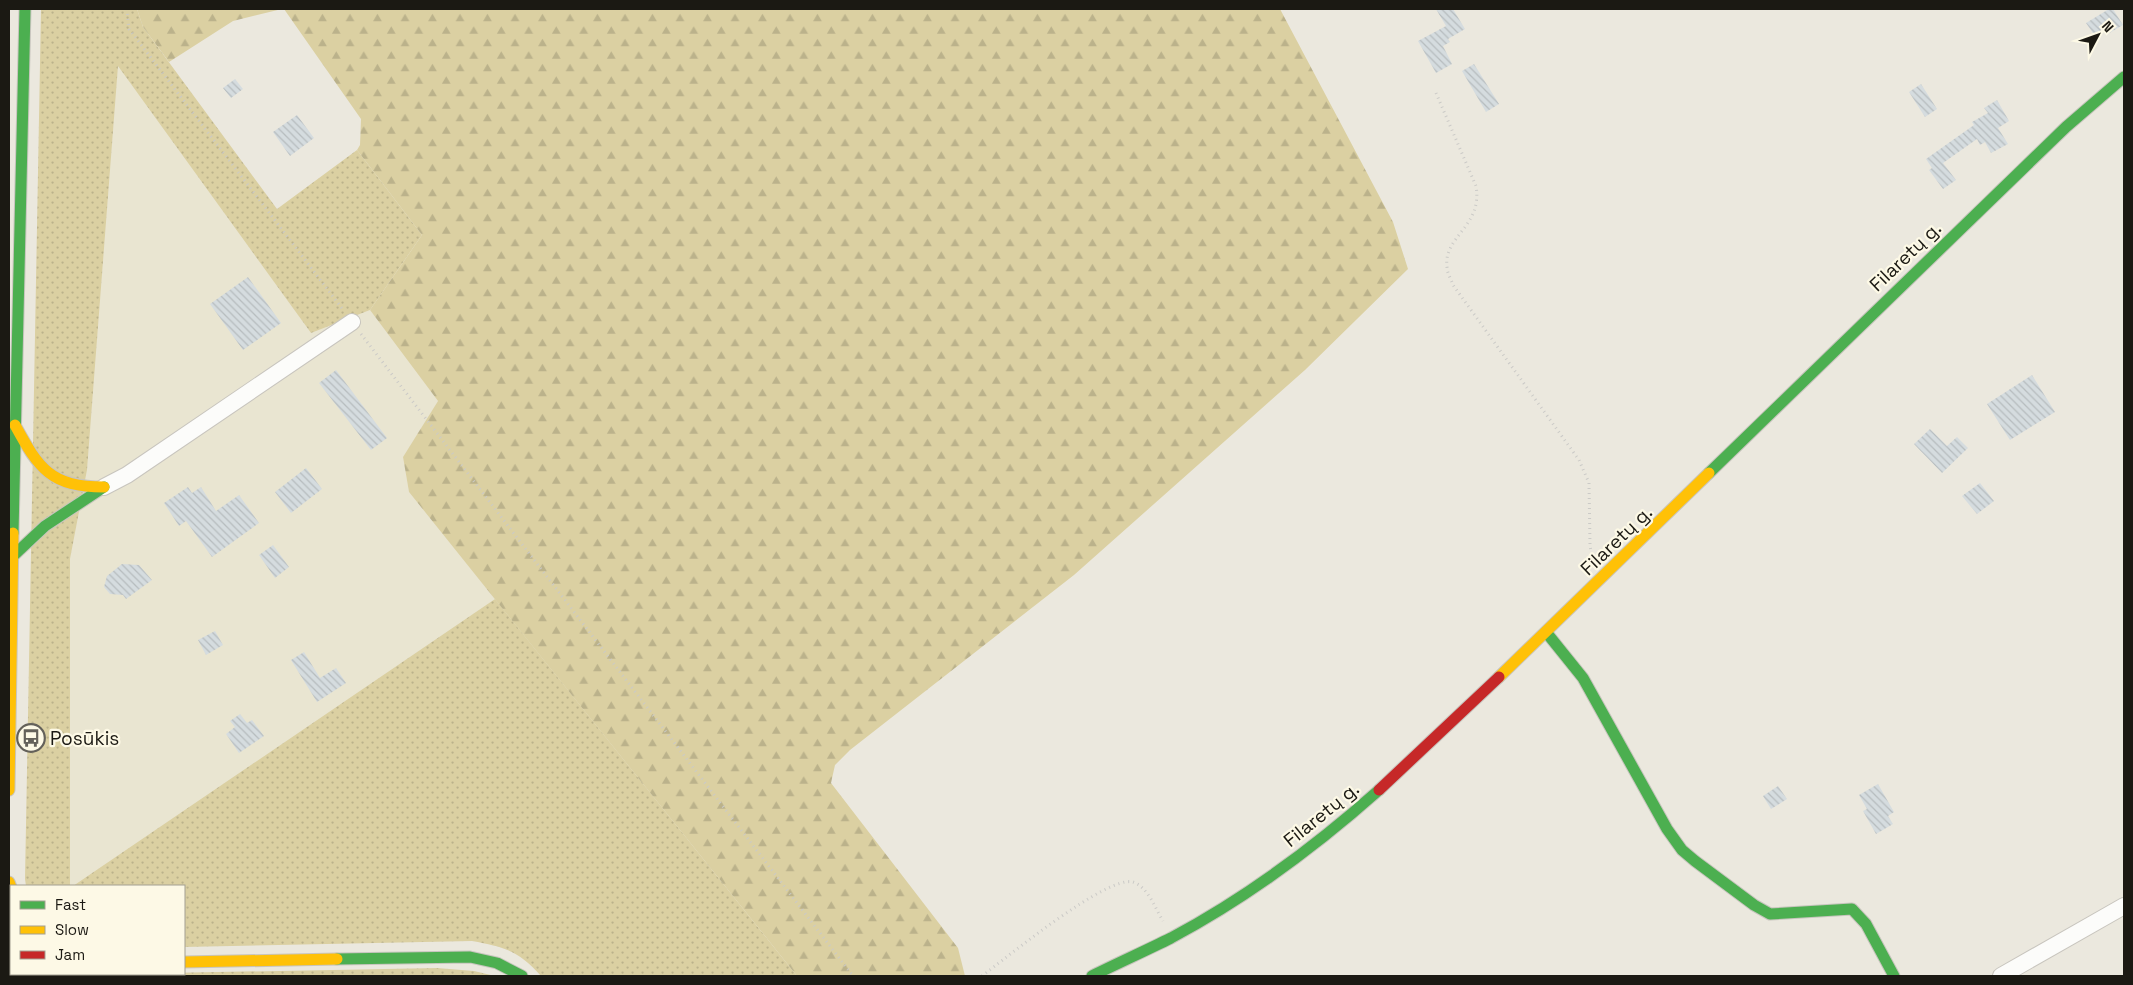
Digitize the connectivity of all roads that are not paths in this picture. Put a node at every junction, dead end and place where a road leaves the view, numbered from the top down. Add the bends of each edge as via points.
1 (25, 9) edge
2 (2124, 77) edge
3 (352, 322) road end
4 (14, 424) junction
5 (104, 488) junction
6 (12, 557) junction
7 (1546, 632) junction
8 (9, 790) edge
9 (2124, 906) edge
10 (9, 934) edge
11 (185, 962) edge
12 (10, 976) edge
13 (522, 976) edge
14 (1092, 976) edge
15 (1894, 976) edge
16 (2001, 976) edge

1 - 4 main road
2 - 7 main road, Filaretų g. via 2066,127 1902,283
3 - 5 street
4 - 5 main road via 30,454 42,468 68,485
4 - 6 main road
5 - 6 main road via 45,526
6 - 8 main road
7 - 14 main road, Filaretų g. via 1378,791 1319,842 1236,899 1172,937
7 - 15 main road via 1583,678 1667,829 1682,850 1770,914 1852,909 1866,924
9 - 16 street
10 - 12 main road
11 - 13 main road via 470,957 491,960

